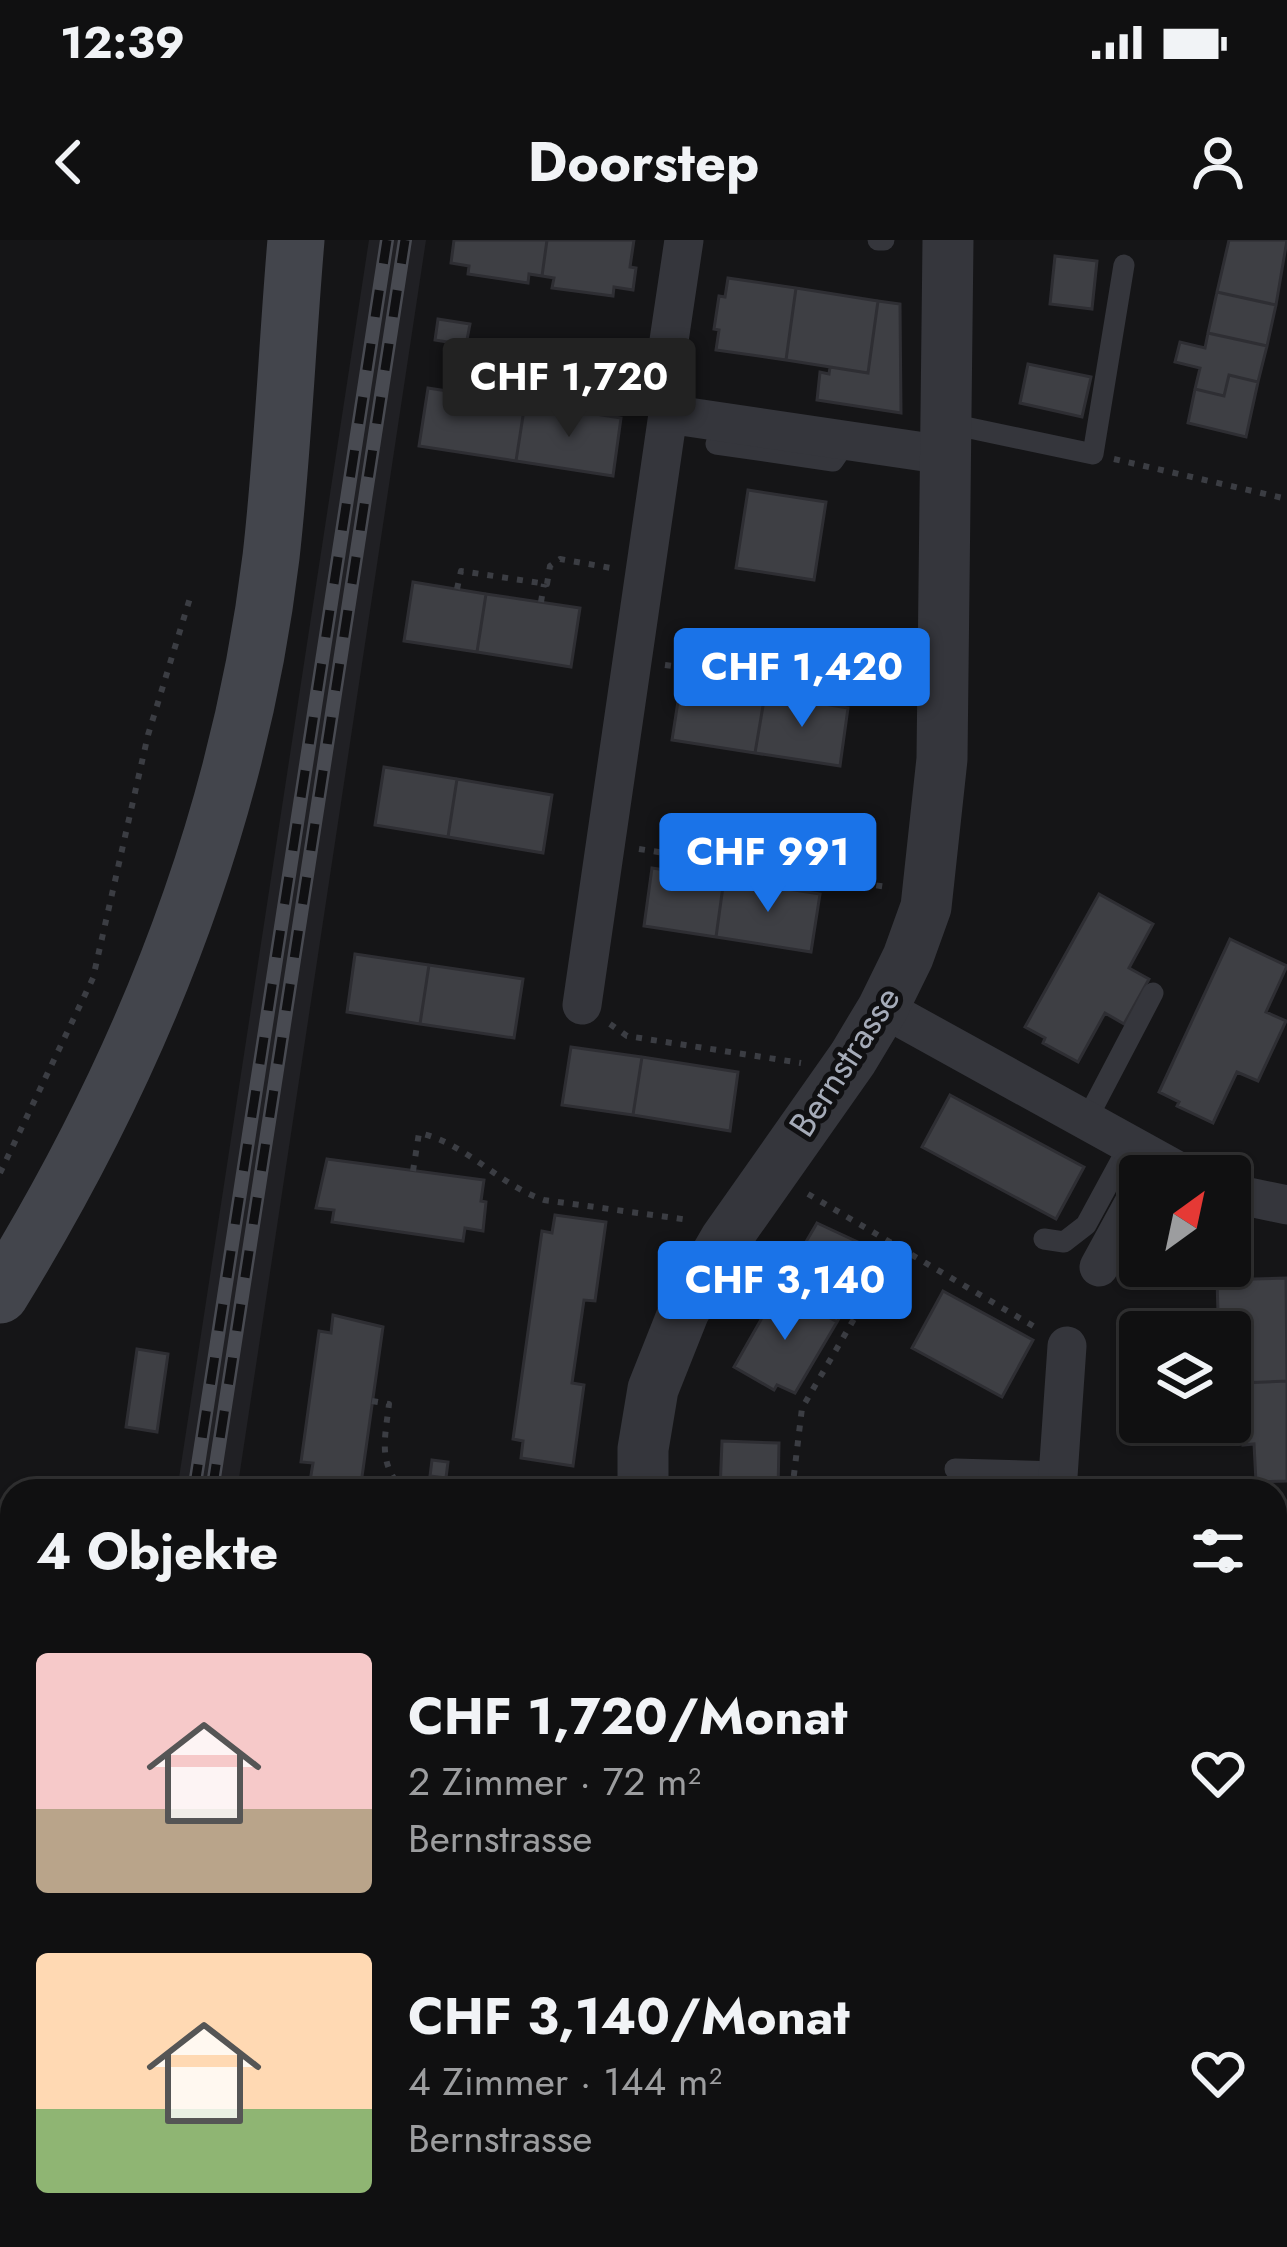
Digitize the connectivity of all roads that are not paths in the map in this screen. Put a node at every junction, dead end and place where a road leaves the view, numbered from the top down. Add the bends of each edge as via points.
1 (296, 240) edge
2 (685, 240) edge
3 (948, 240) edge
4 (1124, 265) dead end
5 (667, 408) junction
6 (945, 439) junction
7 (847, 441) junction
8 (716, 444) dead end
9 (1153, 994) dead end
10 (582, 1005) road end
11 (883, 1008) junction
12 (1087, 1119) junction
13 (1135, 1155) edge
14 (1119, 1197) edge
15 (1251, 1197) edge
16 (1287, 1204) edge
17 (1119, 1231) edge
18 (1044, 1239) dead end
19 (1099, 1267) dead end
20 (0, 1295) edge
21 (1067, 1346) road end
22 (954, 1478) road end
23 (644, 1479) edge
24 (989, 1479) edge
25 (1058, 1479) edge

1 - 20 main road via 271,559 220,806 157,996 74,1168
2 - 5 street
3 - 6 street, Bernstrasse
4 - 6 lane via 1093,454
5 - 7 street
5 - 10 street
6 - 7 street
6 - 11 street, Bernstrasse via 939,809 928,893
7 - 8 lane via 833,461
9 - 12 lane
11 - 12 street
11 - 23 street, Bernstrasse via 684,1311 652,1389
12 - 13 street
14 - 18 lane via 1064,1242
15 - 16 street
17 - 19 street
21 - 25 street
22 - 24 lane

